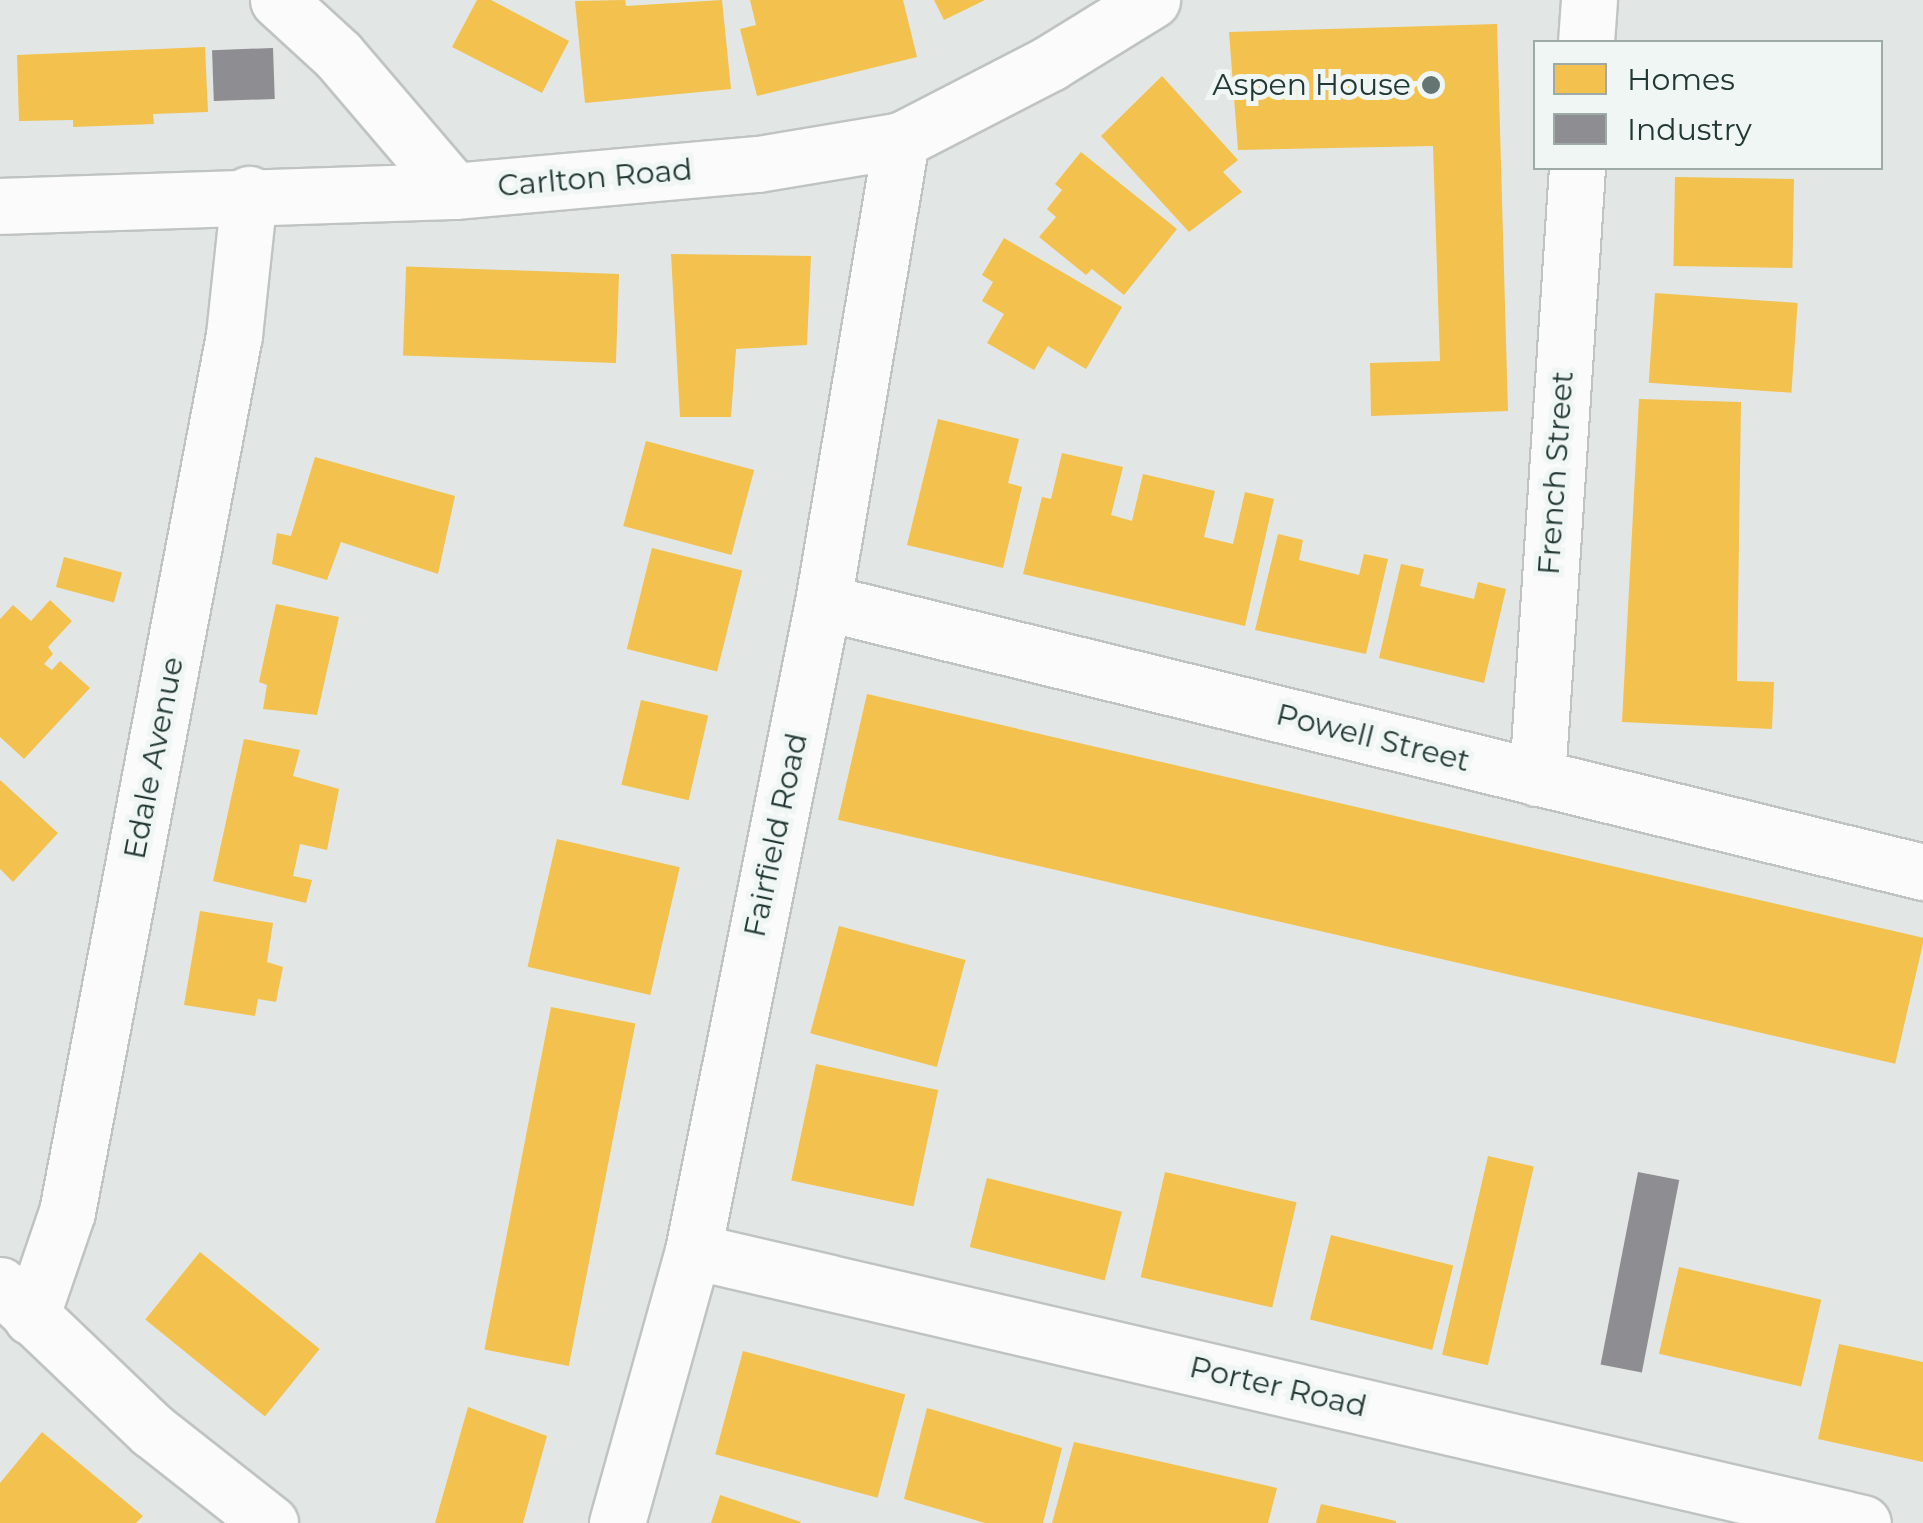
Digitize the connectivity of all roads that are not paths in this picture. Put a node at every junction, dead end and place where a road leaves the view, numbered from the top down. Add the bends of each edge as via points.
1 (278, 0) edge
2 (1152, 0) edge
3 (1588, 0) edge
4 (1586, 40) edge
5 (902, 140) junction
6 (1577, 170) edge
7 (454, 191) junction
8 (250, 194) junction
9 (0, 206) edge
10 (824, 602) junction
11 (1537, 778) junction
12 (1923, 872) edge
13 (692, 1251) junction
14 (16, 1301) edge
15 (270, 1523) edge
16 (617, 1523) edge
17 (1863, 1523) edge

1 - 7 street via 338,56
2 - 5 street, Carlton Road via 1050,63
3 - 4 street
5 - 7 street, Carlton Road via 758,164
5 - 10 street, Fairfield Road
6 - 11 street, French Street
7 - 8 street, Carlton Road
8 - 9 street, Carlton Road
8 - 14 street, Edale Avenue via 234,335 70,1193
10 - 11 street, Powell Street
10 - 13 street, Fairfield Road
11 - 12 street, Powell Street
13 - 16 street, Fairfield Road
13 - 17 street, Porter Road
14 - 15 street via 153,1431

